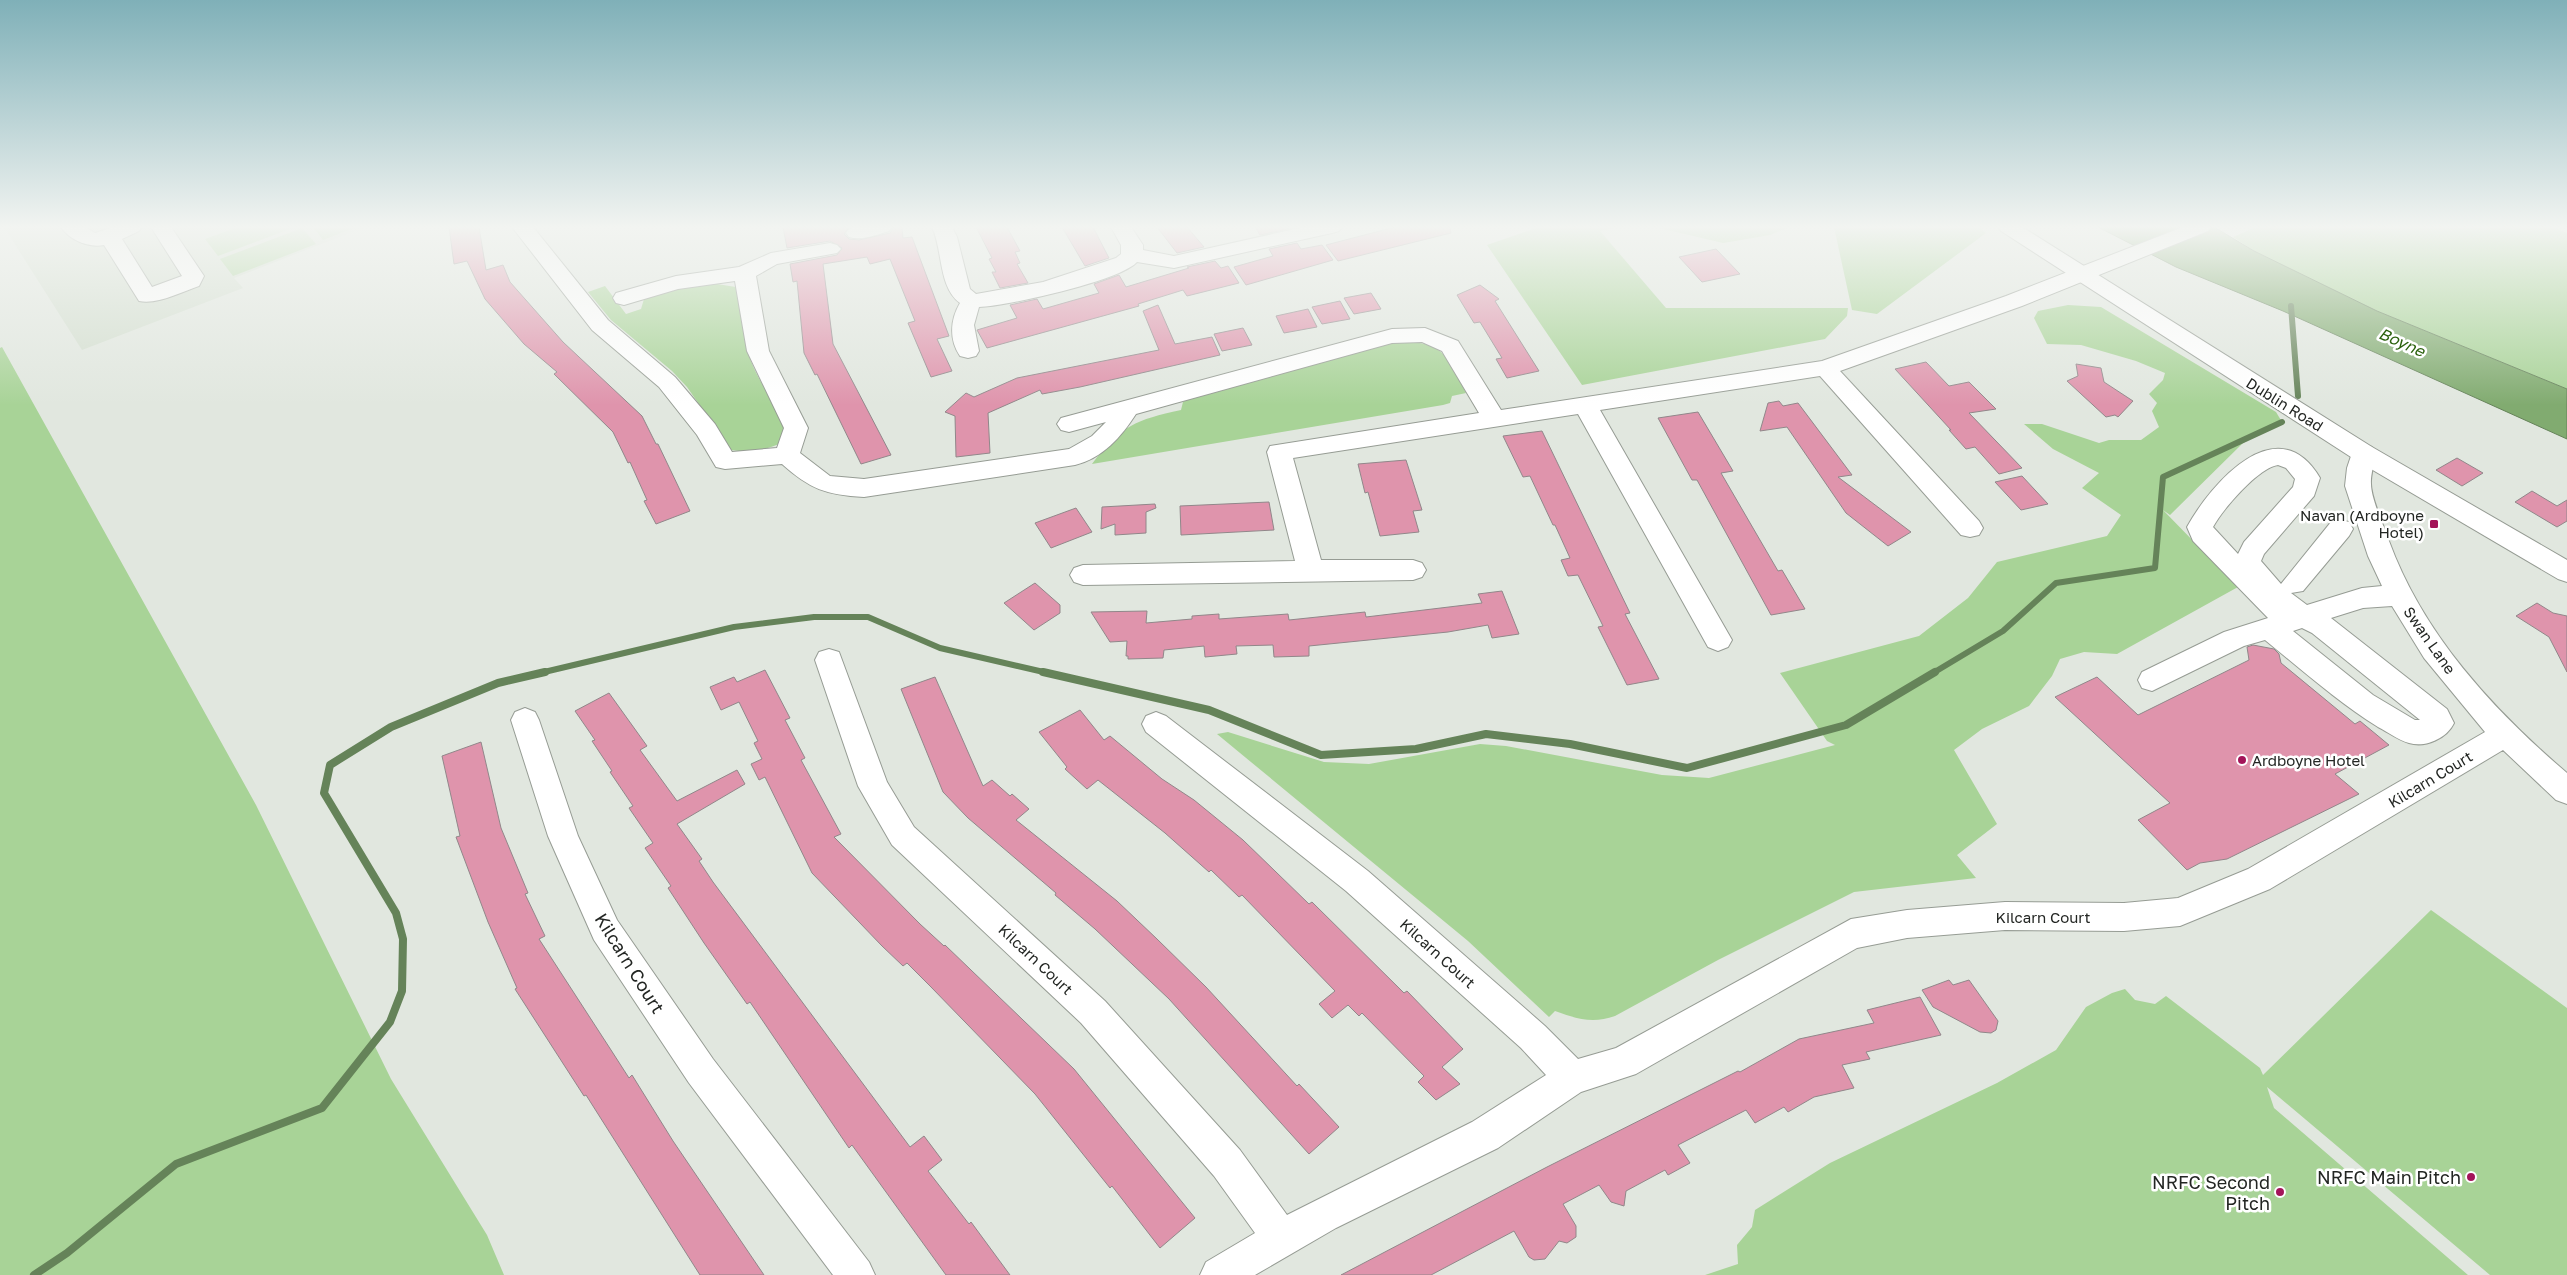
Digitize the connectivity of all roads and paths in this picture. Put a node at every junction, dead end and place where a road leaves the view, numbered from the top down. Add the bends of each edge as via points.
1 (141, 286) edge
2 (176, 286) edge
3 (569, 286) edge
4 (664, 286) edge
5 (747, 286) edge
6 (958, 286) edge
7 (1046, 286) edge
8 (2052, 286) edge
9 (2098, 286) edge
10 (624, 298) dead end
11 (972, 301) junction
12 (968, 351) dead end
13 (1825, 368) junction
14 (1129, 406) junction
15 (1586, 406) junction
16 (1495, 420) junction
17 (1069, 424) dead end
18 (2363, 453) junction
19 (787, 454) junction
20 (1970, 528) dead end
21 (2340, 529) dead end
22 (1311, 570) junction
23 (1413, 570) dead end
24 (2567, 572) edge
25 (1083, 575) dead end
26 (2282, 587) junction
27 (2399, 595) junction
28 (2297, 620) junction
29 (1718, 640) dead end
30 (829, 660) dead end
31 (2152, 680) dead end
32 (525, 720) dead end
33 (1156, 724) dead end
34 (2506, 734) junction
35 (2567, 791) edge
36 (1572, 1078) junction
37 (1281, 1238) junction
38 (856, 1275) edge
39 (1219, 1275) edge

1 - 2 street via 147,296
3 - 19 street via 600,325 667,382 706,430 726,461
4 - 10 street
5 - 19 street via 758,351 796,428
6 - 11 street via 964,297
7 - 11 street
8 - 13 street
9 - 18 street, Dublin Road
11 - 12 street via 961,324
13 - 15 street
13 - 20 street
14 - 16 street via 1392,336 1425,335 1450,346
14 - 17 street
14 - 19 street via 1113,432 1075,457 864,488 819,482
15 - 16 street
15 - 29 street
16 - 22 street via 1278,452
18 - 24 street, Dublin Road
18 - 27 street, Swan Lane via 2358,486
21 - 26 street
22 - 23 street
22 - 25 street
26 - 28 street
26 - 28 street via 2247,562 2253,549 2305,490 2308,478 2299,464 2279,454 2266,456 2253,466 2200,527 2202,534
27 - 28 street via 2362,598
27 - 34 street, Swan Lane via 2435,652
28 - 28 street via 2363,703 2411,732 2428,731 2440,723 2437,717 2322,626
28 - 31 street via 2234,639
30 - 37 street, Kilcarn Court via 873,786 903,836 1093,1012 1227,1163
32 - 38 street, Kilcarn Court via 562,836 605,930 701,1071
33 - 36 street, Kilcarn Court via 1357,881 1533,1037
34 - 35 street, Swan Lane
34 - 36 street, Kilcarn Court via 2259,879 2180,912 2124,917 2005,916 1907,924 1851,934 1624,1062
36 - 37 street, Kilcarn Court via 1485,1135
37 - 39 street, Kilcarn Court

